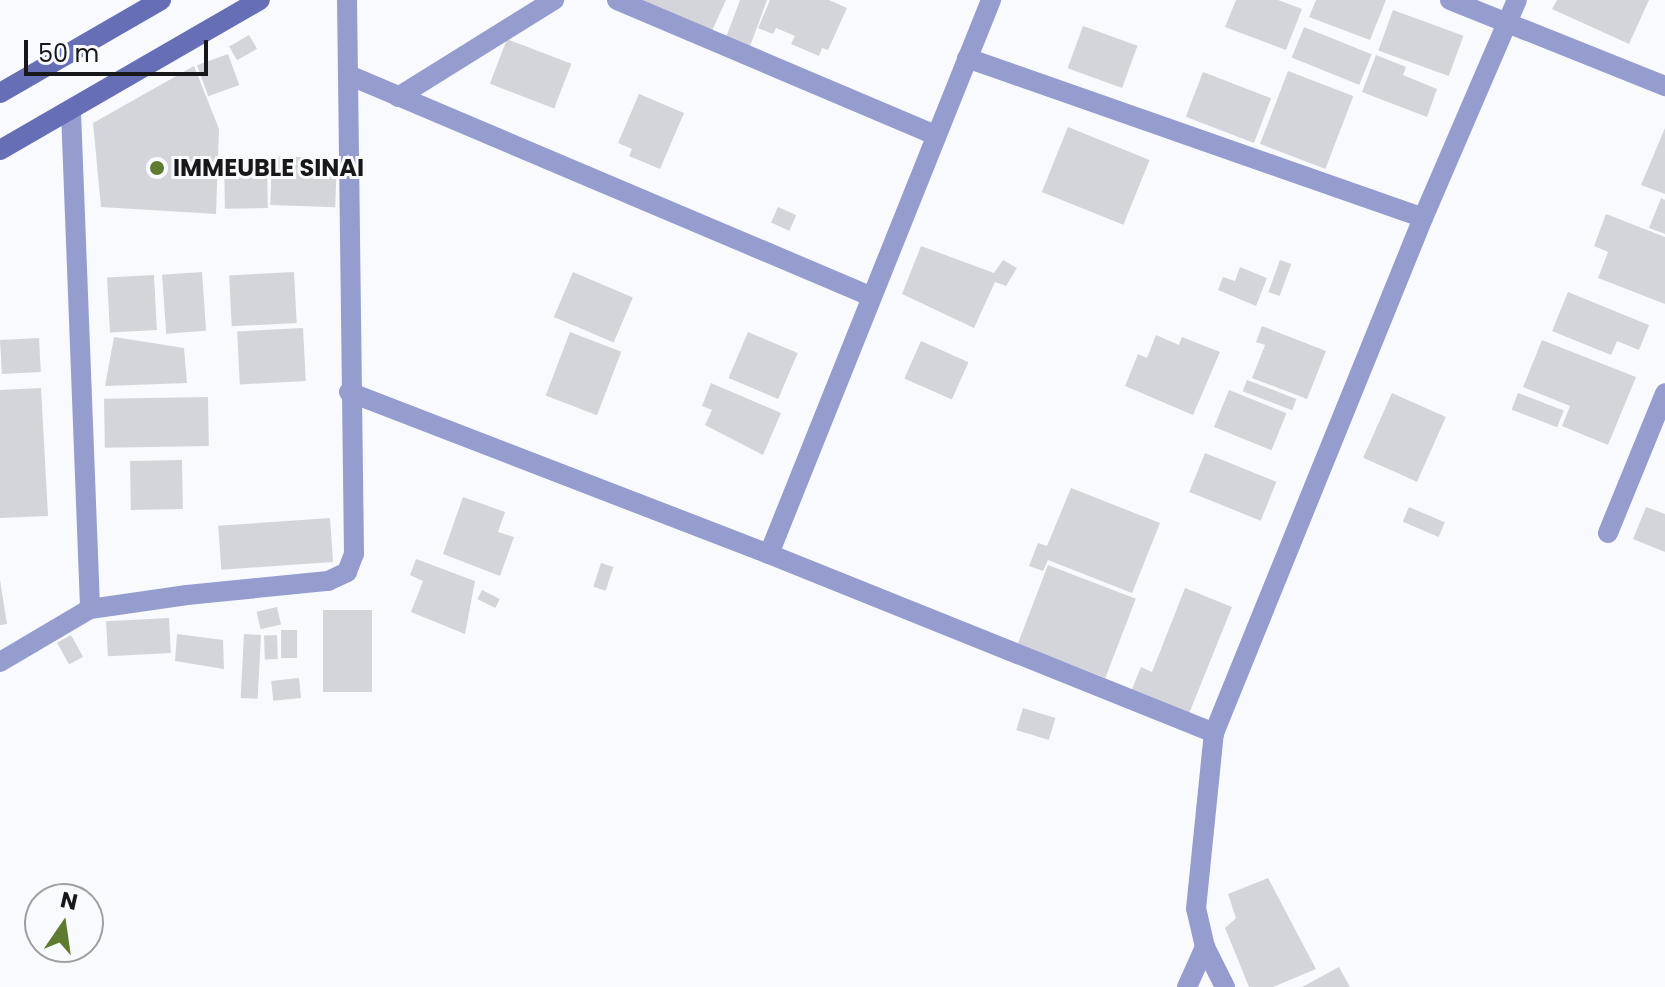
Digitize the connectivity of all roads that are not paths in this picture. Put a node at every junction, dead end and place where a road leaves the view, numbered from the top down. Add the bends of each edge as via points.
1 (161, 0) edge
2 (260, 0) edge
3 (347, 0) edge
4 (554, 0) edge
5 (617, 0) edge
6 (991, 0) edge
7 (1450, 0) edge
8 (1517, 0) edge
9 (1507, 24) junction
10 (967, 58) junction
11 (351, 76) junction
12 (1665, 86) edge
13 (0, 93) edge
14 (398, 97) junction
15 (71, 112) junction
16 (935, 135) junction
17 (0, 150) edge
18 (1423, 218) junction
19 (870, 296) junction
20 (349, 392) junction
21 (1665, 393) edge
22 (1608, 533) dead end
23 (769, 554) junction
24 (90, 609) junction
25 (0, 662) edge
26 (1214, 733) junction
27 (1205, 947) junction
28 (1187, 987) edge
29 (1225, 987) edge

1 - 13 main road
2 - 15 main road
3 - 11 street
4 - 14 street
5 - 16 street
6 - 10 street
7 - 9 street
8 - 9 street
9 - 12 street
9 - 18 street
10 - 16 street
10 - 18 street
11 - 14 street
11 - 20 street
14 - 19 street
15 - 17 main road
15 - 24 street
16 - 19 street
18 - 26 street
19 - 23 street
20 - 23 street
20 - 24 street via 354,554 347,572 328,581
21 - 22 street
23 - 26 street
24 - 25 street
26 - 27 street via 1196,909
27 - 28 street
27 - 29 street

